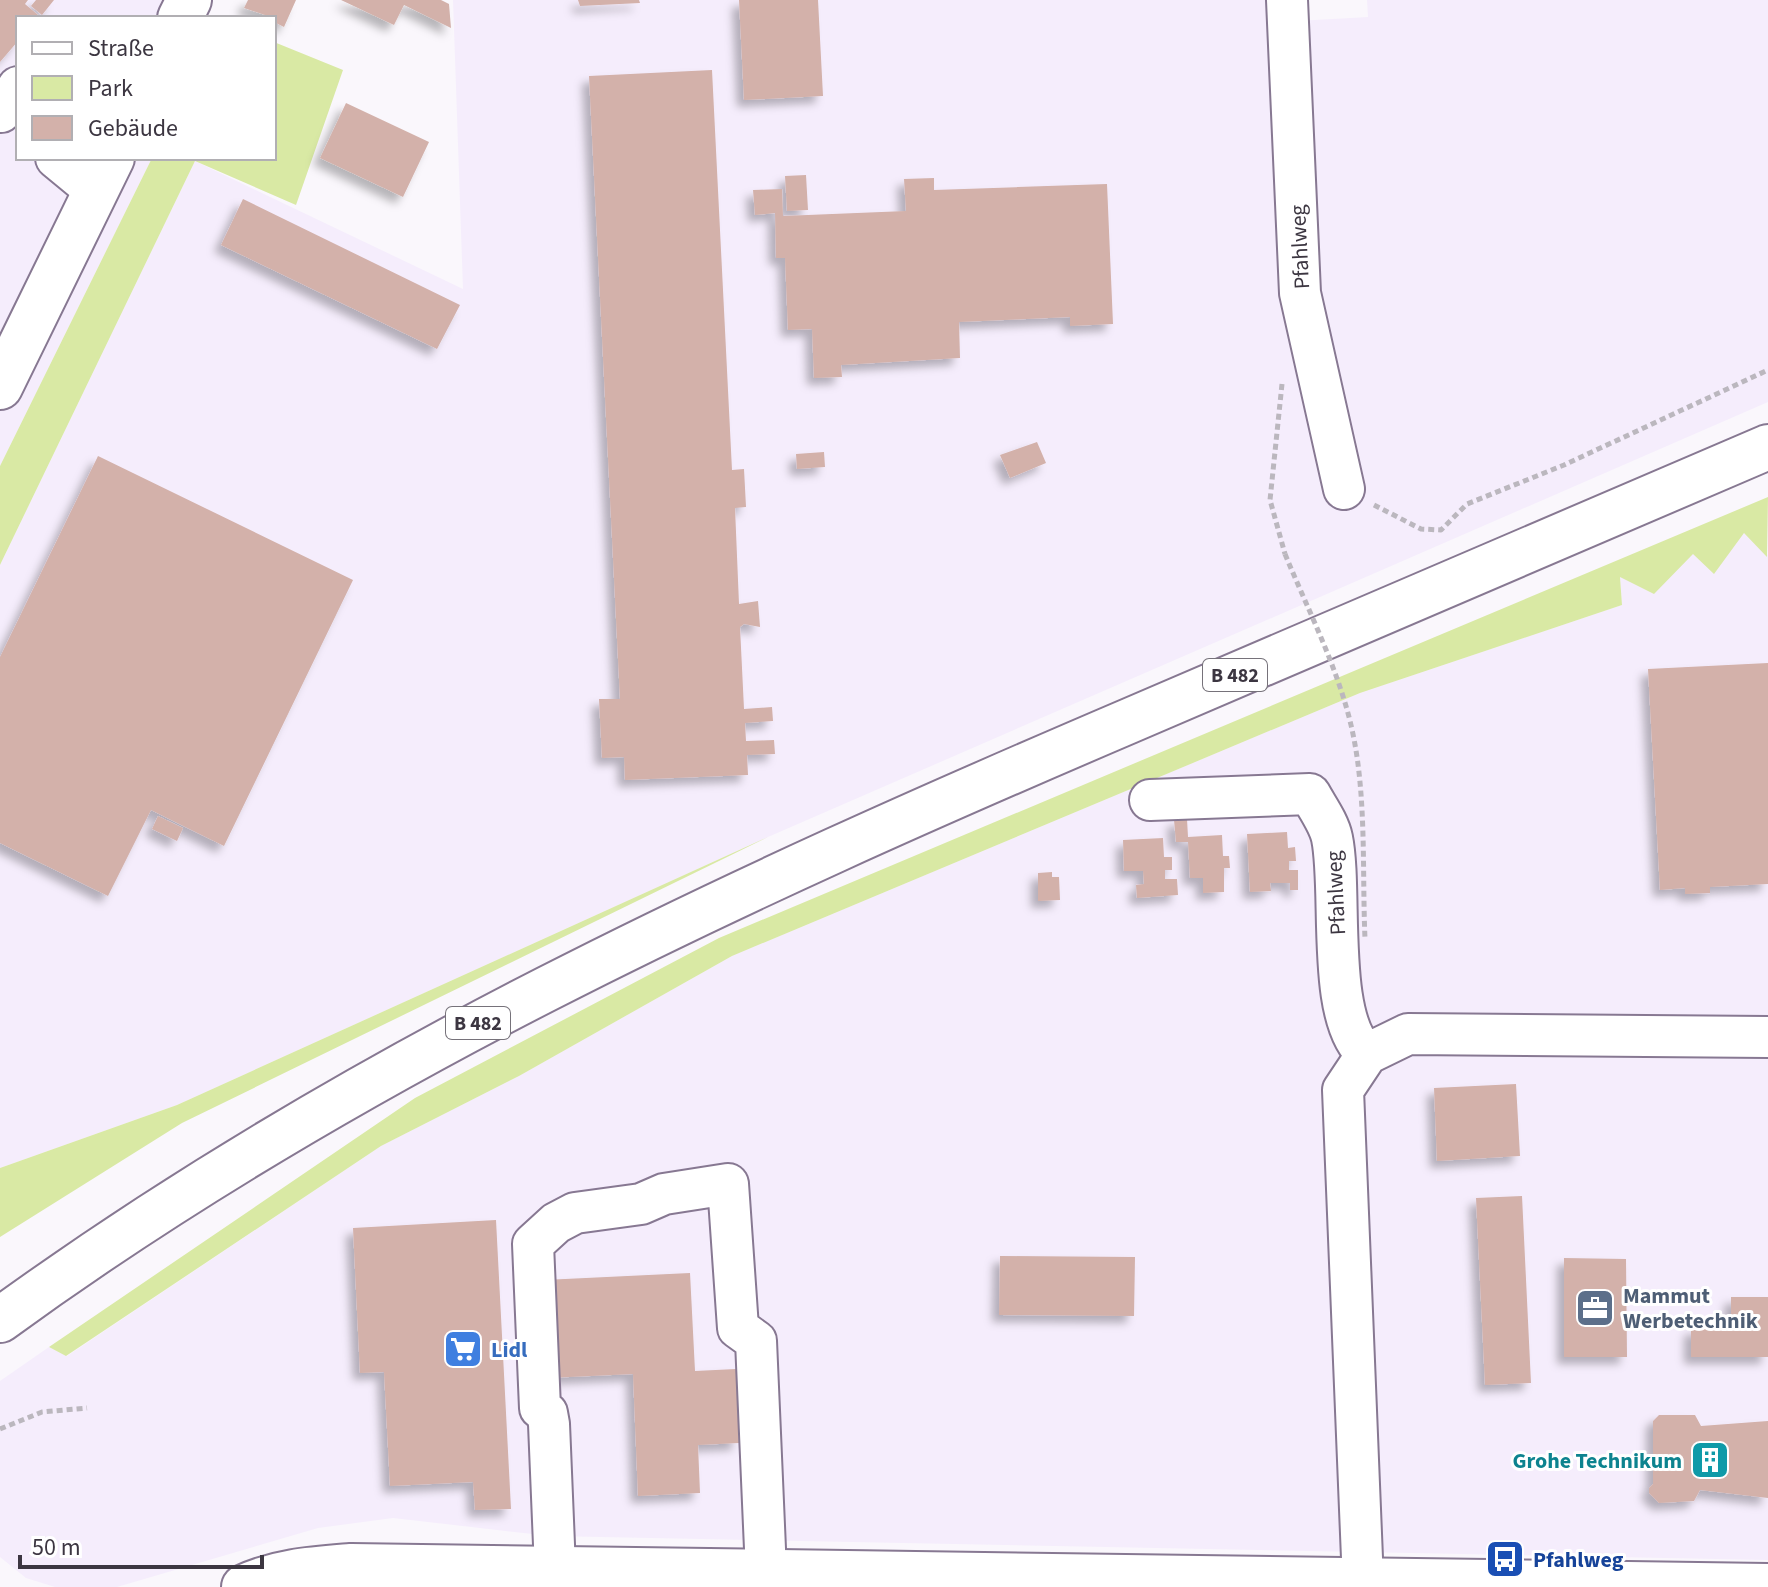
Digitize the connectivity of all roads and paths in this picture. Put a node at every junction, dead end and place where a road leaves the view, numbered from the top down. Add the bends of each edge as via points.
1 (1287, 0) edge
2 (16, 90) edge
3 (0, 112) edge
4 (16, 125) edge
5 (62, 160) edge
6 (104, 174) edge
7 (1768, 370) edge
8 (1283, 374) dead end
9 (0, 387) edge
10 (1768, 447) edge
11 (1344, 489) joint
12 (1150, 800) dead end
13 (1365, 939) dead end
14 (1768, 1037) edge
15 (1367, 1054) junction
16 (66, 1272) junction
17 (0, 1295) edge
18 (0, 1320) edge
19 (87, 1408) dead end
20 (0, 1429) edge
21 (555, 1569) junction
22 (766, 1572) junction
23 (1363, 1583) junction
24 (1411, 1585) edge
25 (1531, 1586) edge
26 (1768, 1586) edge
27 (244, 1587) edge

1 - 11 street, Pfahlweg via 1300,293
2 - 3 street
3 - 4 street
5 - 6 street
6 - 9 main road
7 - 11 path via 1467,504 1441,530 1421,529
8 - 13 path, bridge via 1270,500 1285,554 1351,724 1358,764
10 - 16 main road, B 482 via 904,817 703,909 423,1053 258,1147
12 - 15 street, Pfahlweg via 1310,794 1331,836 1340,984 1354,1044
14 - 15 street via 1408,1034
15 - 23 street via 1343,1090
16 - 17 main road
16 - 18 main road, B 482
19 - 20 path via 42,1412
21 - 22 main road
21 - 22 street via 549,1424 540,1408 533,1244 575,1213 728,1184 738,1328 756,1341
21 - 27 main road via 351,1566 307,1569
22 - 23 main road
23 - 24 main road
24 - 25 main road
25 - 26 main road

